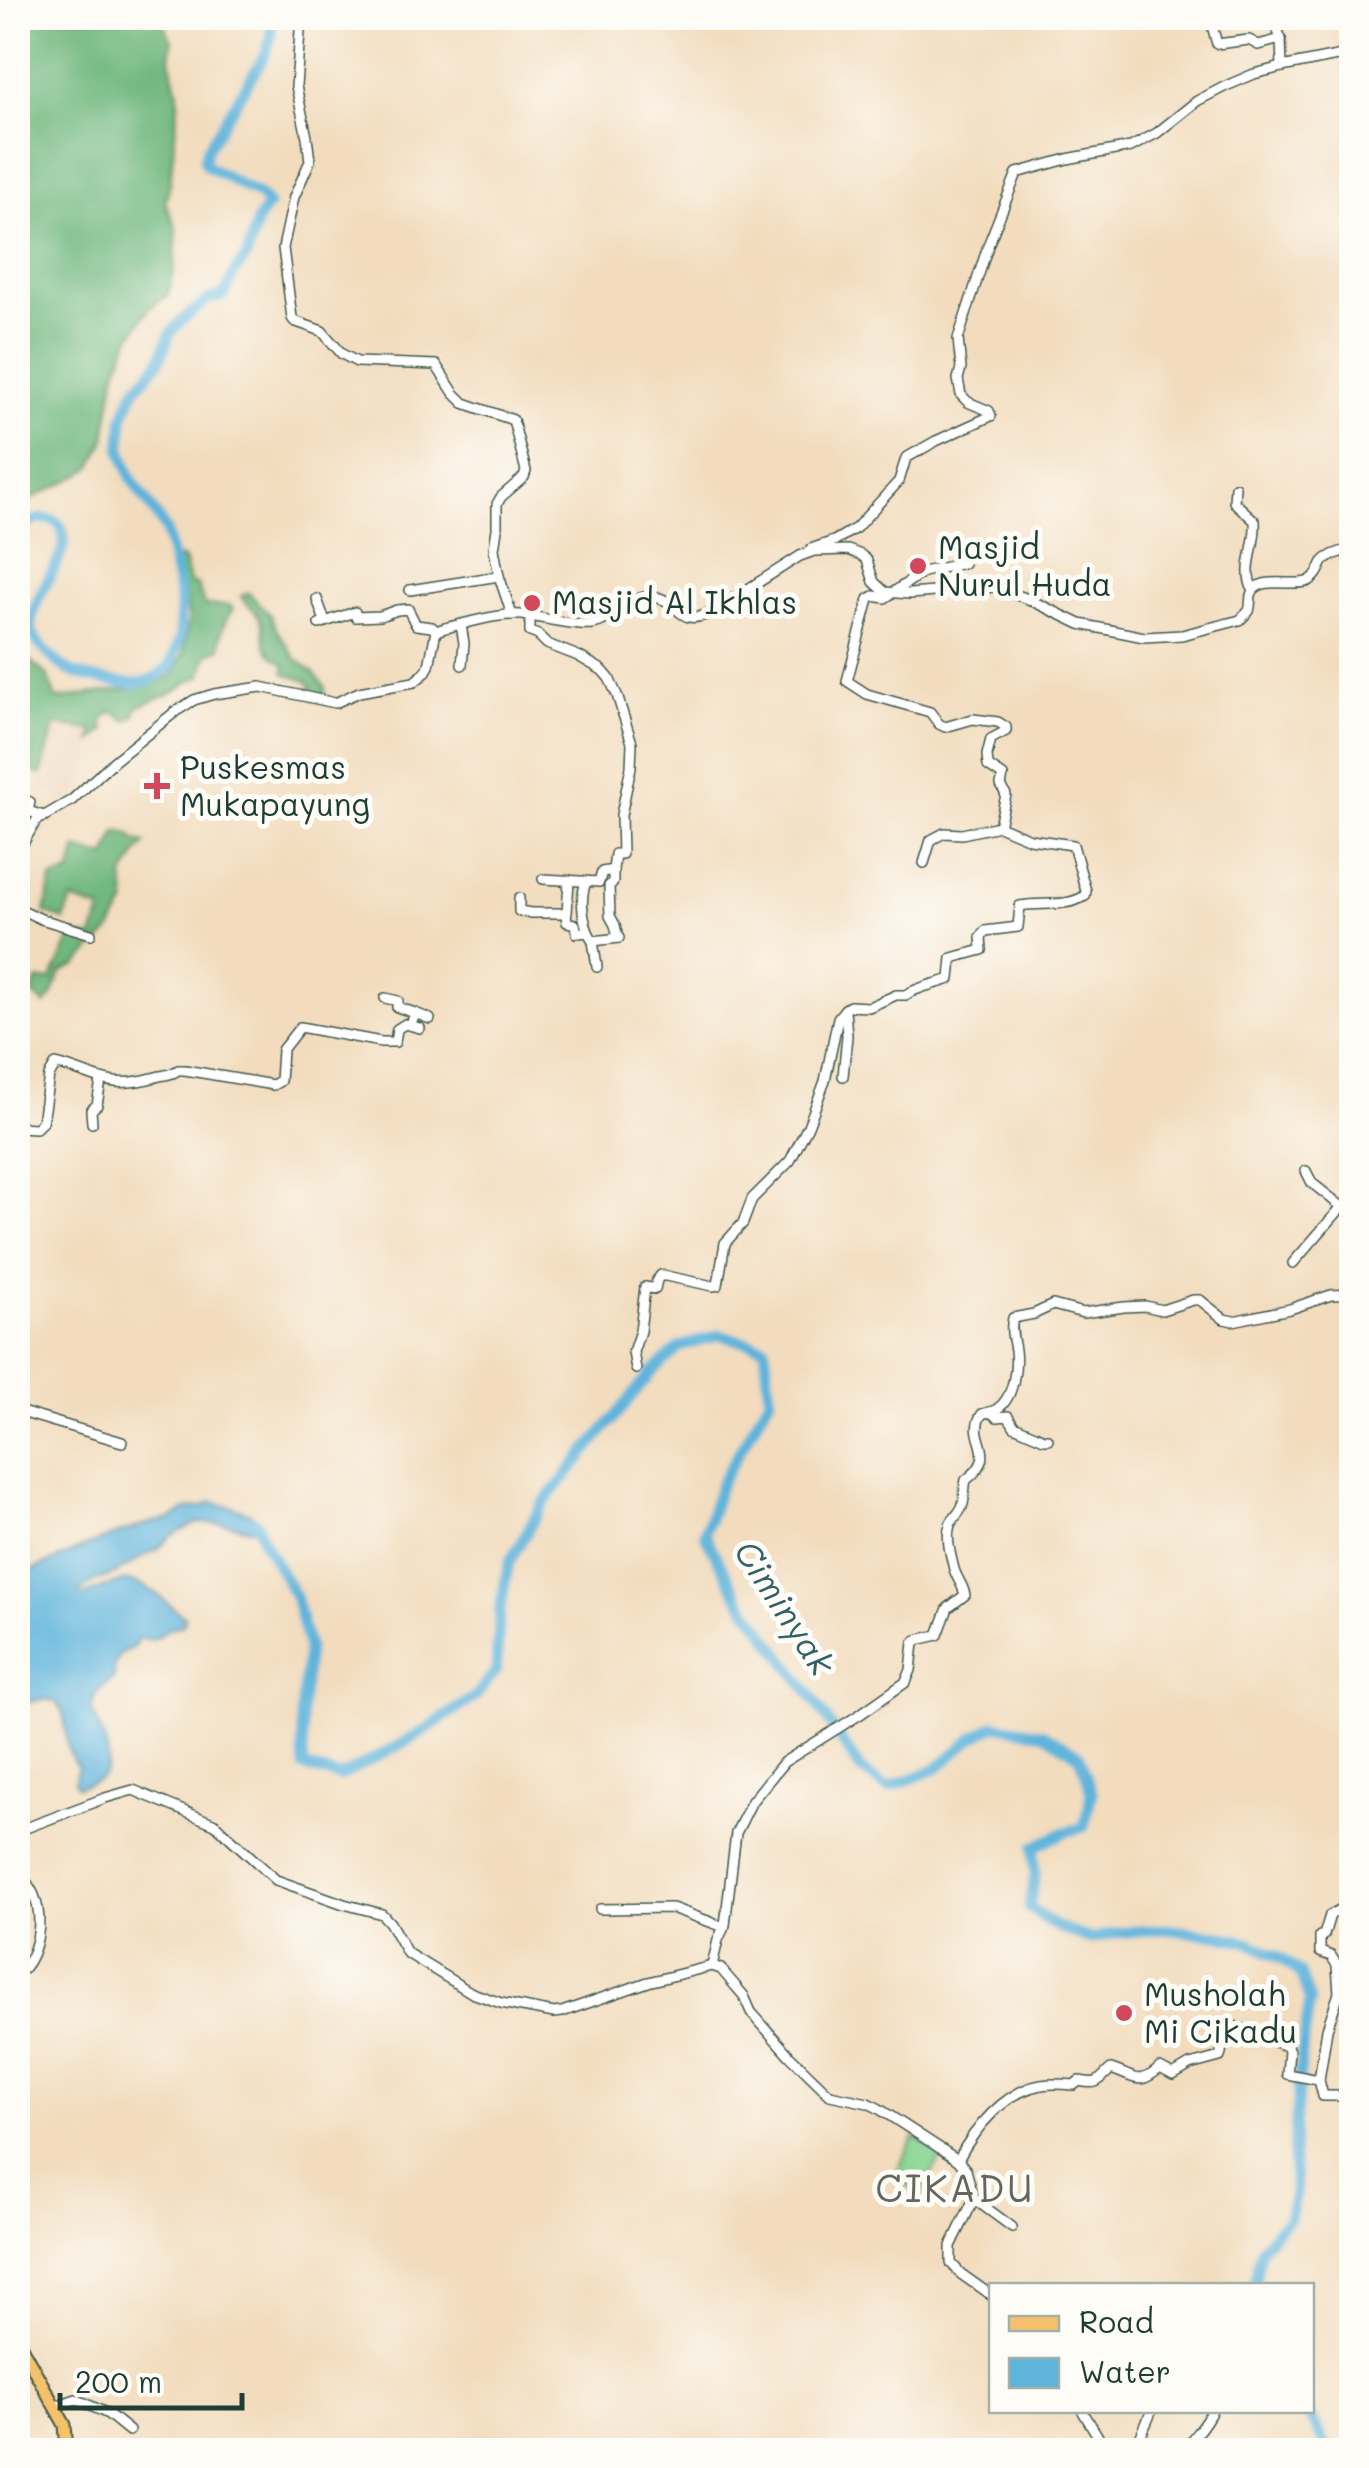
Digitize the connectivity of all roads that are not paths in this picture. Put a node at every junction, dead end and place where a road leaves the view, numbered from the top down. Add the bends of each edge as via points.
1 (302, 18) edge
2 (1210, 18) edge
3 (1273, 18) edge
4 (1281, 39) junction
5 (1352, 54) edge
6 (1282, 67) junction
7 (1236, 488) dead end
8 (1352, 548) edge
9 (804, 553) junction
10 (964, 564) dead end
11 (499, 576) junction
12 (410, 590) dead end
13 (1254, 590) junction
14 (892, 594) junction
15 (317, 599) dead end
16 (512, 615) junction
17 (530, 616) junction
18 (461, 625) junction
19 (436, 631) junction
20 (462, 665) dead end
21 (18, 796) edge
22 (44, 816) junction
23 (999, 826) junction
24 (18, 852) edge
25 (924, 863) dead end
26 (613, 870) junction
27 (543, 879) dead end
28 (568, 880) junction
29 (586, 882) junction
30 (519, 898) dead end
31 (18, 908) edge
32 (566, 913) junction
33 (91, 934) dead end
34 (590, 936) junction
35 (597, 967) dead end
36 (385, 998) dead end
37 (844, 1009) junction
38 (415, 1013) junction
39 (430, 1020) dead end
40 (843, 1076) dead end
41 (101, 1081) junction
42 (92, 1123) dead end
43 (18, 1126) edge
44 (1306, 1171) dead end
45 (1342, 1208) edge
46 (1293, 1263) dead end
47 (1352, 1294) edge
48 (636, 1369) dead end
49 (18, 1412) edge
50 (990, 1412) junction
51 (1048, 1439) dead end
52 (122, 1442) dead end
53 (18, 1830) edge
54 (18, 1871) edge
55 (600, 1909) dead end
56 (1352, 1913) edge
57 (724, 1927) junction
58 (712, 1966) junction
59 (18, 1974) edge
60 (1320, 2080) junction
61 (1352, 2096) edge
62 (958, 2160) junction
63 (974, 2199) junction
64 (1012, 2227) dead end
65 (989, 2294) edge
66 (18, 2341) edge
67 (56, 2406) junction
68 (1088, 2413) edge
69 (1151, 2413) edge
70 (1210, 2413) edge
71 (129, 2431) dead end
72 (67, 2450) edge
73 (1106, 2450) edge
74 (1135, 2450) edge
75 (1184, 2450) edge

1 - 11 street via 296,86 310,161 294,197 284,248 292,318 322,330 356,362 438,366 464,404 513,420 526,472 497,504
2 - 4 street via 1217,44
3 - 4 street
4 - 6 street
5 - 6 street
6 - 9 street via 1208,94 1130,147 1017,172 958,339 961,394 992,416 906,458 899,481 856,528
7 - 13 street via 1234,502 1255,521 1248,574
8 - 13 street via 1328,557 1311,580
9 - 14 street via 855,552 867,560 878,586
9 - 17 street via 696,618 653,596 592,624
10 - 14 street via 924,572
11 - 12 street
11 - 16 street
13 - 14 street via 1240,620 1158,637 1080,624 994,587
14 - 23 street via 869,598 848,683 930,712 945,727 973,719 1006,726 986,755 988,766 1003,776
15 - 19 street via 322,622 408,609 416,624
16 - 17 street
16 - 18 street
17 - 26 street via 530,632 606,674 629,728 622,854 615,854
18 - 19 street
18 - 20 street
19 - 22 street via 428,666 414,682 334,703 261,687 194,700
21 - 22 street via 30,802 28,811
22 - 24 street
23 - 25 street via 944,832 931,840
23 - 37 street via 1073,845 1085,896 1020,906 1018,927 985,931 982,950 952,958 950,979
26 - 29 street via 602,872 599,882
26 - 34 street via 610,916 618,938
27 - 28 street
28 - 29 street
28 - 32 street
29 - 34 street via 582,904
30 - 32 street via 519,911
31 - 33 street
32 - 34 street via 577,933
34 - 35 street
36 - 38 street
37 - 40 street
37 - 48 street via 808,1126 790,1161 752,1199 725,1243 718,1285 662,1274 655,1289 645,1287
38 - 39 street
38 - 41 street via 416,1026 397,1029 396,1042 300,1027 282,1050 280,1081 273,1086 185,1070 143,1081
41 - 42 street
41 - 43 street via 54,1064 40,1126
44 - 45 street
45 - 46 street
47 - 50 street via 1233,1321 1200,1300 1155,1310 1083,1312 1053,1305 1019,1316 1011,1327 1013,1385
49 - 52 street
50 - 51 street
50 - 57 street via 977,1422 983,1457 966,1480 963,1505 949,1530 954,1572 965,1595 948,1608 938,1634 914,1643 906,1682 784,1762 752,1801 736,1833
53 - 58 street via 134,1790 202,1817 271,1877 382,1914 407,1952 472,1994 501,2004 562,2012
54 - 59 street via 35,1896 38,1923 28,1966
55 - 57 street via 672,1908
56 - 60 street via 1330,1915 1320,1936 1320,1952 1337,1965 1339,1993
57 - 58 street
58 - 62 street via 830,2095 878,2108
60 - 61 street via 1322,2096
60 - 62 street via 1288,2076 1289,2048 1230,2025 1220,2057 1172,2075 1160,2068 1142,2080 1112,2069 1097,2082 1020,2092 975,2132
62 - 63 street
63 - 64 street
63 - 65 street via 951,2246 951,2263
66 - 67 main road
67 - 71 street via 76,2399
67 - 72 main road
68 - 73 street
69 - 74 street
70 - 75 street

